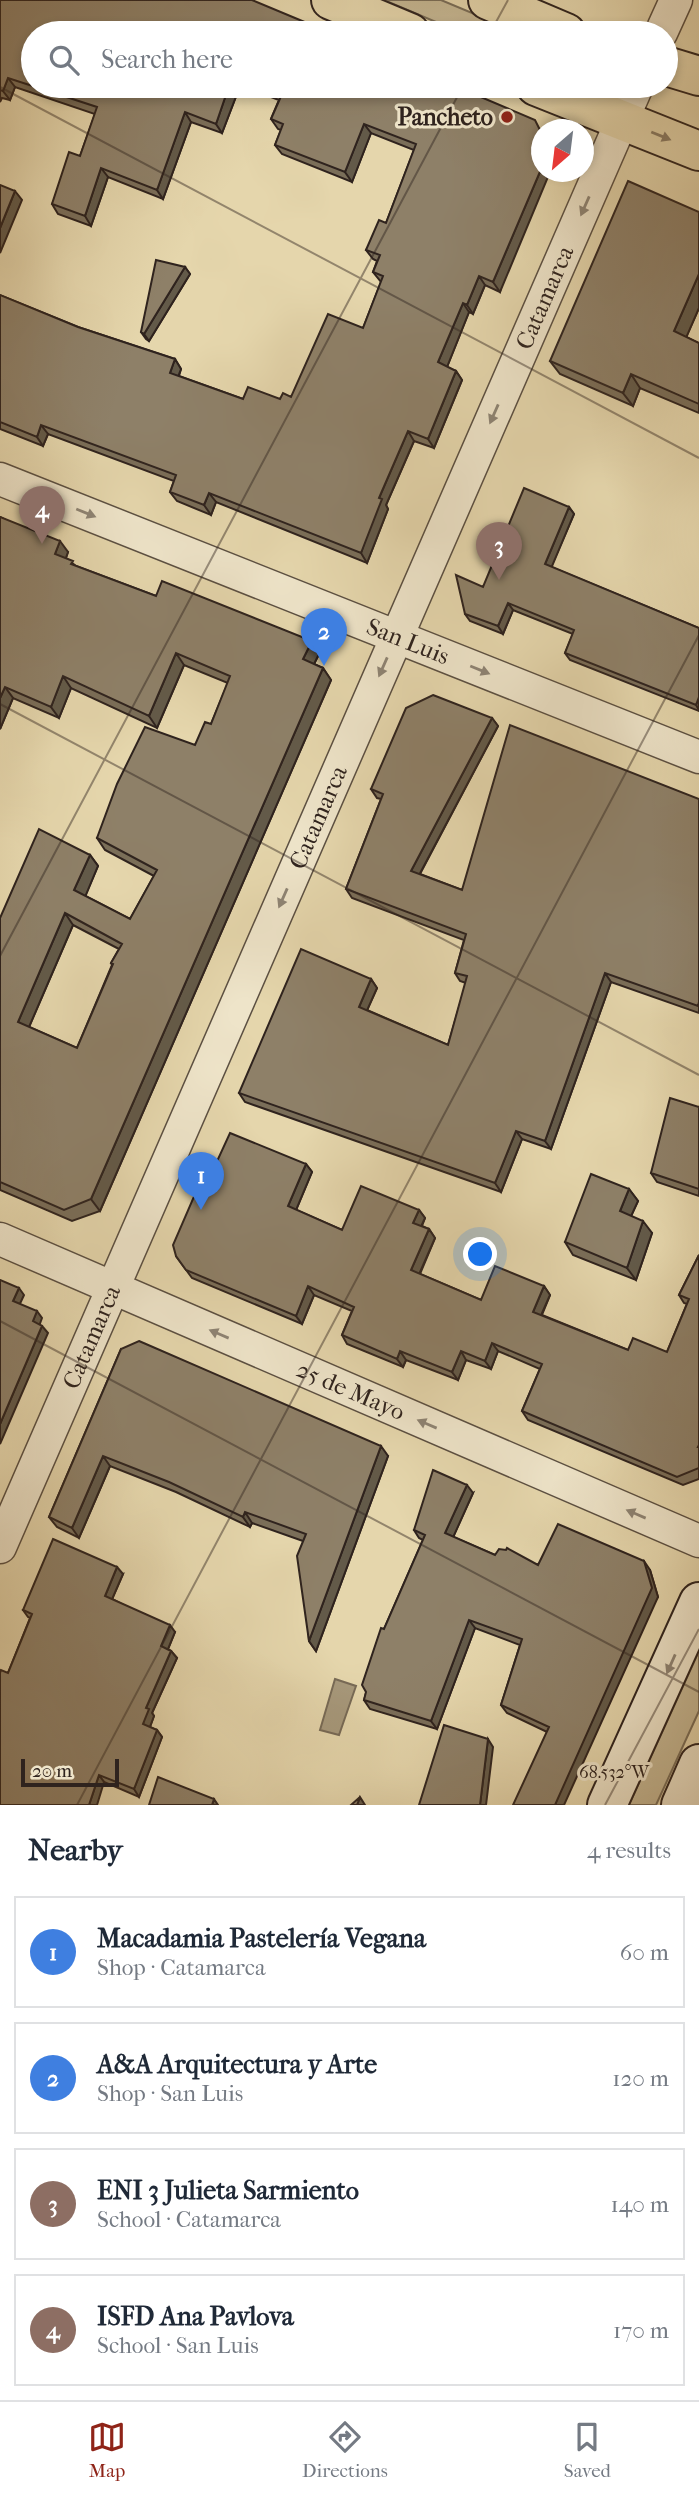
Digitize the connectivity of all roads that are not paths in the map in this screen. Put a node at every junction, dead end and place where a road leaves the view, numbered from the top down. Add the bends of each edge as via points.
1 (331, 0) edge
2 (488, 0) edge
3 (676, 0) edge
4 (381, 21) edge
5 (538, 21) edge
6 (666, 21) edge
7 (678, 70) edge
8 (699, 76) edge
9 (565, 98) edge
10 (632, 98) edge
11 (622, 121) junction
12 (699, 151) edge
13 (0, 479) edge
14 (397, 637) junction
15 (699, 757) edge
16 (0, 1239) edge
17 (113, 1288) junction
18 (699, 1541) edge
19 (0, 1547) edge
20 (699, 1602) edge
21 (699, 1764) edge
22 (607, 1805) edge
23 (681, 1805) edge

1 - 4 main road
2 - 5 main road
3 - 6 street
7 - 8 main road
9 - 11 main road
10 - 11 street, Catamarca
11 -> 12 main road
11 -> 14 street, Catamarca
13 -> 14 street, San Luis
14 -> 15 street, San Luis
14 -> 17 street, Catamarca
16 - 17 street, 25 de Mayo
18 -> 17 street, 25 de Mayo
17 - 19 street, Catamarca
20 -> 22 street
21 - 23 street

